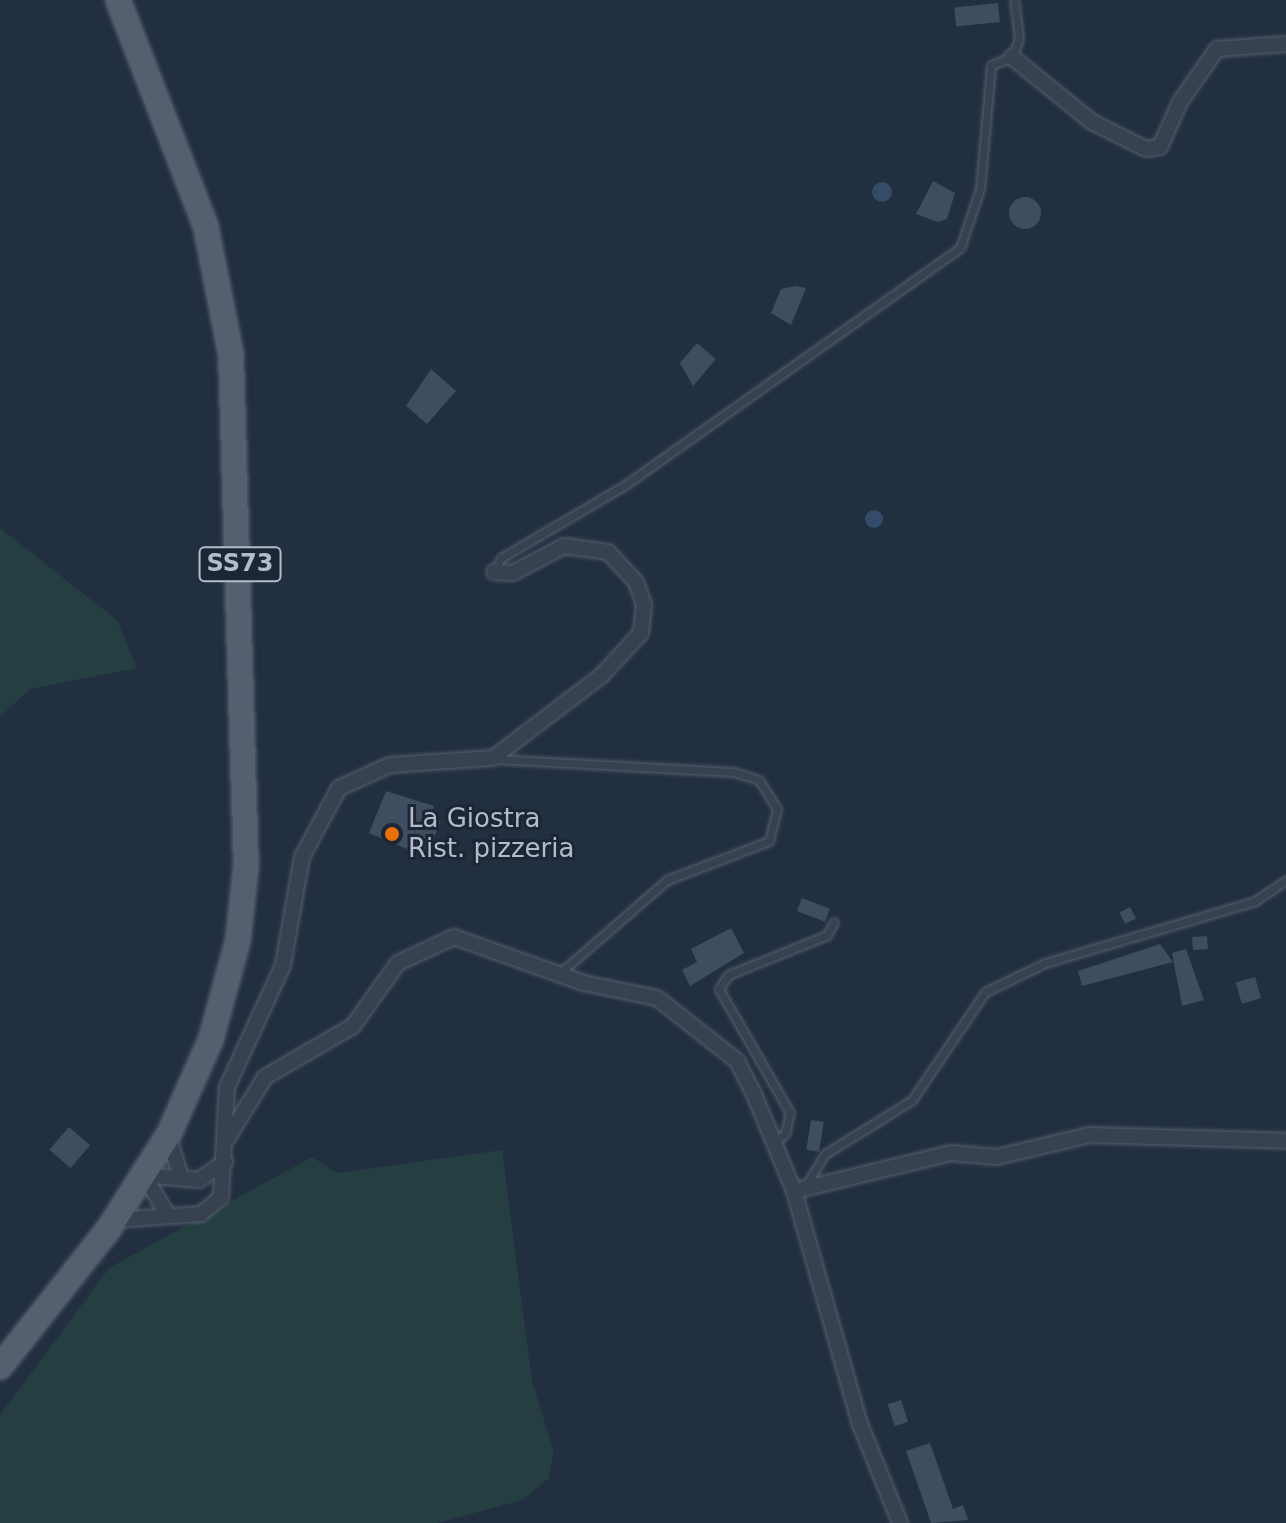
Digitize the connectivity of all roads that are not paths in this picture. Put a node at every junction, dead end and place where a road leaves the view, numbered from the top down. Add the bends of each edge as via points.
1 (118, 0) edge
2 (1014, 0) edge
3 (1286, 44) edge
4 (1012, 57) junction
5 (494, 572) joint
6 (493, 758) junction
7 (1286, 880) edge
8 (834, 922) dead end
9 (558, 974) junction
10 (169, 1134) junction
11 (227, 1139) junction
12 (1286, 1141) edge
13 (774, 1142) junction
14 (225, 1162) junction
15 (144, 1175) junction
16 (181, 1178) junction
17 (799, 1190) junction
18 (166, 1212) junction
19 (114, 1220) junction
20 (0, 1367) edge
21 (900, 1523) edge

1 - 10 main road, SS73 via 206,227 231,355 239,503 246,866 238,940 211,1039
2 - 4 lane via 1019,39
3 - 4 street via 1217,49 1180,102 1160,147 1146,149 1092,122
4 - 5 lane via 991,65 980,189 960,248 625,485 501,558
5 - 6 street via 513,573 547,552 584,545 622,564 644,605 632,645
6 - 9 lane via 541,767 734,772 759,780 777,809 769,841 667,880
6 - 11 street via 361,773 317,818 302,857 283,965 227,1087
7 - 17 lane via 1255,901 1045,963 985,992 927,1084 825,1154
8 - 13 lane via 827,935 720,983 720,1000 790,1113 785,1134
9 - 11 street via 454,937 418,949 398,963 353,1026 265,1077
9 - 13 street via 657,998 692,1020 737,1061
10 - 15 main road, SS73
10 - 16 street
11 - 14 street
12 - 17 street via 1089,1135 997,1157 951,1153
13 - 17 street
14 - 16 street via 199,1180
14 - 18 street via 214,1206 201,1214
15 - 16 street
15 - 18 street
15 - 19 main road, SS73
17 - 21 street via 860,1424
18 - 19 street
19 - 20 main road, SS73

